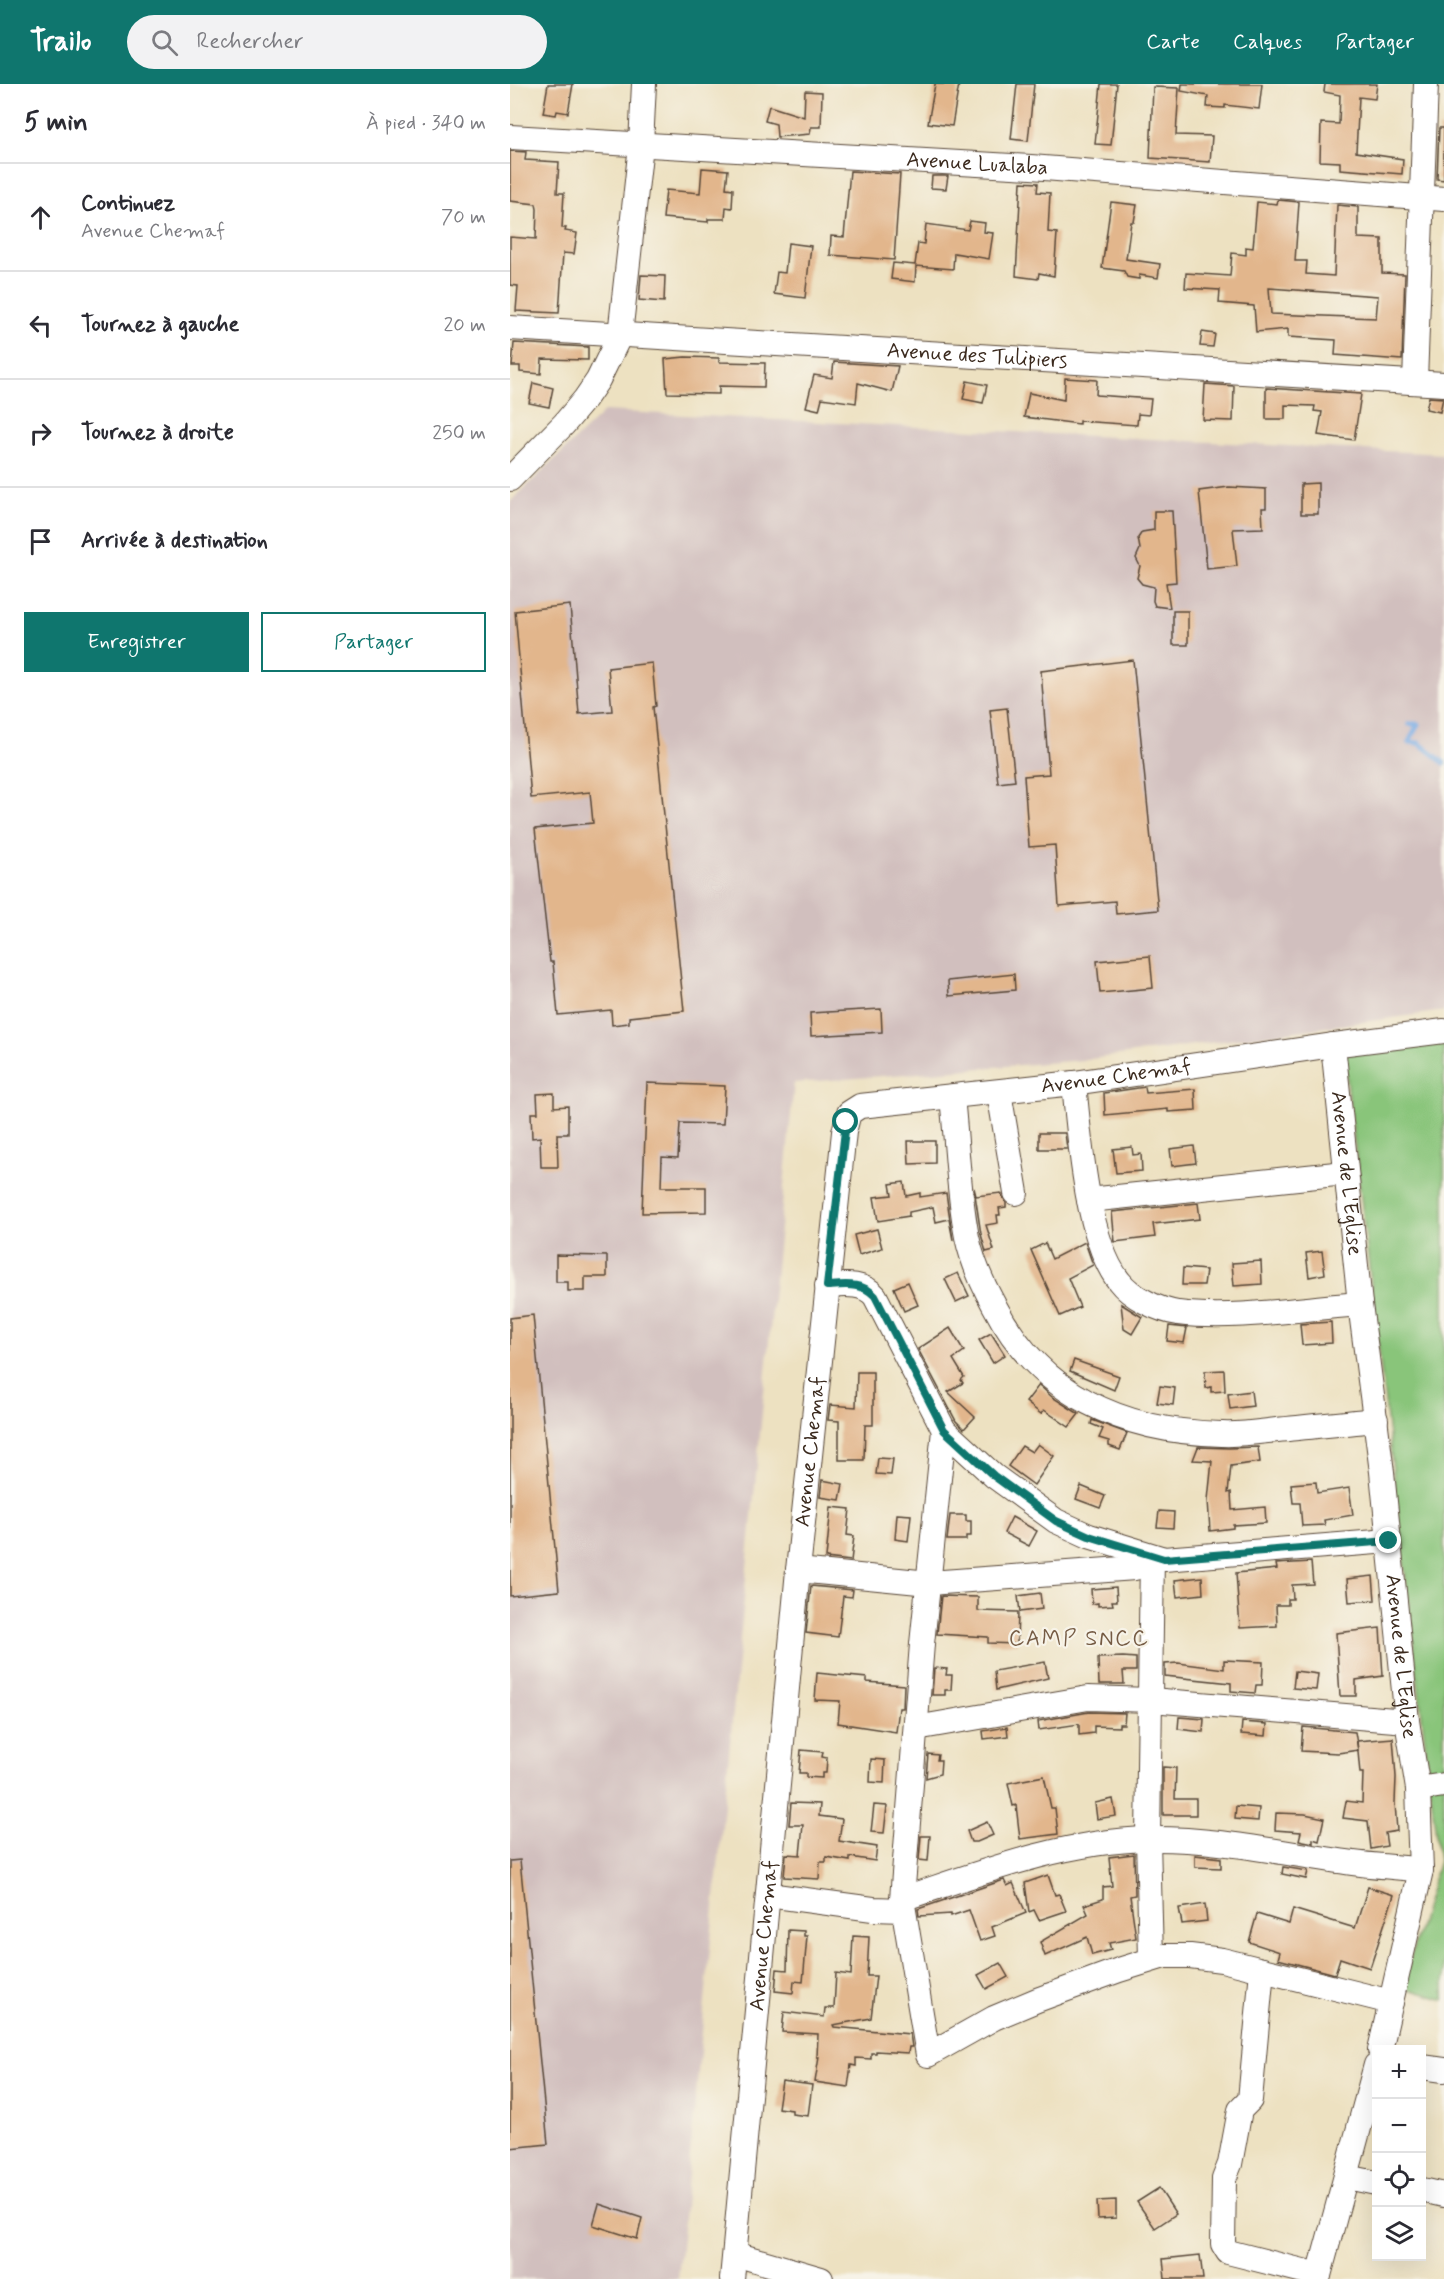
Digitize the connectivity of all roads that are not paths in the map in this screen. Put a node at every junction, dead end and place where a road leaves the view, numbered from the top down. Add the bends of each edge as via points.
1 (644, 84) edge
2 (1426, 84) edge
3 (510, 137) edge
4 (642, 145) junction
5 (1434, 199) edge
6 (510, 328) edge
7 (620, 335) junction
8 (1415, 381) junction
9 (1444, 384) edge
10 (510, 479) edge
11 (1444, 1031) edge
12 (1333, 1045) junction
13 (1074, 1083) junction
14 (999, 1092) junction
15 (952, 1096) junction
16 (1345, 1173) junction
17 (1016, 1193) dead end
18 (1089, 1200) junction
19 (827, 1286) junction
20 (1360, 1304) junction
21 (1376, 1420) junction
22 (944, 1430) junction
23 (1389, 1541) junction
24 (1152, 1556) junction
25 (798, 1570) junction
26 (929, 1583) junction
27 (1151, 1700) junction
28 (1407, 1720) junction
29 (916, 1728) junction
30 (1444, 1785) edge
31 (1418, 1789) junction
32 (1149, 1839) junction
33 (1421, 1870) junction
34 (768, 1895) junction
35 (903, 1905) junction
36 (1151, 1959) junction
37 (1262, 1970) junction
38 (1391, 2002) junction
39 (1381, 2045) edge
40 (1426, 2068) edge
41 (1444, 2070) edge
42 (1372, 2083) edge
43 (1347, 2177) junction
44 (1372, 2181) edge
45 (1426, 2191) edge
46 (1444, 2195) edge
47 (735, 2254) junction
48 (1318, 2277) edge
49 (732, 2279) edge
50 (821, 2279) edge

1 - 4 street
2 - 5 street
3 - 4 street, Avenue Lualaba
4 - 5 street, Avenue Lualaba via 1031,167
4 - 7 street
5 - 8 street
6 - 7 street, Avenue des Tulipiers
7 - 8 street, Avenue des Tulipiers
7 - 10 street via 585,399
8 - 9 street, Avenue des Tulipiers
11 - 12 street, Avenue Chemaf
12 - 13 street, Avenue Chemaf
12 - 16 street, Avenue de L'Eglise
13 - 14 street, Avenue Chemaf
13 - 18 street
14 - 15 street, Avenue Chemaf
14 - 17 street
15 - 19 street, Avenue Chemaf via 860,1106 849,1113
15 - 21 street via 967,1237 978,1276 1012,1337 1055,1382 1085,1402 1115,1415 1192,1432 1224,1434
16 - 18 street
16 - 20 street, Avenue de L'Eglise
18 - 20 street via 1112,1272 1120,1284 1162,1309 1244,1313
19 - 22 street via 858,1286 871,1291
19 - 25 street, Avenue Chemaf
20 - 21 street, Avenue de L'Eglise
21 - 23 street, Avenue de L'Eglise
22 - 24 street via 994,1476 1056,1521
22 - 26 street
23 - 24 street via 1176,1559
23 - 28 street, Avenue de L'Eglise
24 - 26 street via 1135,1568
24 - 27 street
25 - 26 street
25 - 34 street, Avenue Chemaf
26 - 29 street
27 - 28 street
27 - 29 street via 1088,1698
27 - 32 street
28 - 31 street, Avenue de L'Eglise
29 - 35 street
30 - 31 street
31 - 33 street, Avenue de L'Eglise
32 - 33 street via 1244,1845
32 - 35 street via 1036,1855
32 - 36 street
33 - 38 street, Avenue de L'Eglise
34 - 35 street via 873,1909
34 - 47 street, Avenue Chemaf
35 - 36 street via 928,2055 994,2018
36 - 37 street via 1190,1956
37 - 38 street
37 - 48 street via 1250,2100 1237,2118 1224,2179 1223,2244 1228,2252
38 - 39 street, Avenue de L'Eglise
40 - 41 street
42 - 43 street
43 - 44 street
43 - 48 street
45 - 46 street
47 - 49 street, Avenue Chemaf
47 - 50 street

